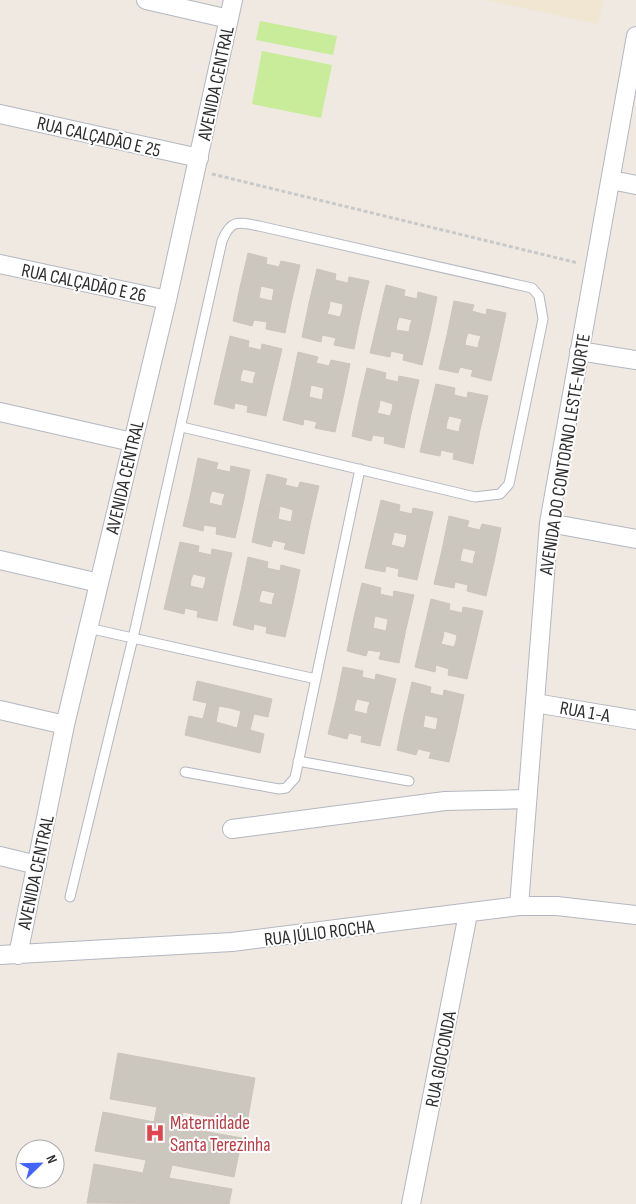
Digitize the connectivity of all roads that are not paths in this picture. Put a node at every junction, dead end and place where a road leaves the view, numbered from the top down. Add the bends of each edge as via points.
1 (146, 0) edge
2 (233, 0) edge
3 (229, 19) junction
4 (636, 36) edge
5 (632, 91) edge
6 (0, 114) edge
7 (198, 164) junction
8 (611, 180) junction
9 (636, 184) edge
10 (0, 264) edge
11 (167, 300) junction
12 (579, 351) junction
13 (636, 360) edge
14 (0, 412) edge
15 (182, 427) junction
16 (132, 442) junction
17 (360, 470) junction
18 (549, 523) junction
19 (636, 539) edge
20 (0, 560) edge
21 (99, 583) junction
22 (88, 628) junction
23 (133, 638) junction
24 (316, 679) junction
25 (535, 702) junction
26 (0, 710) edge
27 (636, 720) edge
28 (65, 725) junction
29 (298, 760) junction
30 (185, 772) dead end
31 (409, 781) dead end
32 (526, 799) junction
33 (232, 829) dead end
34 (0, 856) edge
35 (37, 865) junction
36 (70, 898) dead end
37 (519, 906) junction
38 (468, 914) junction
39 (636, 915) edge
40 (0, 955) edge
41 (18, 955) junction
42 (411, 1204) edge

1 - 3 street
2 - 3 street, AVENIDA CENTRAL
3 - 7 street, AVENIDA CENTRAL
4 - 5 street, AVENIDA DO CONTORNO LESTE-NORTE
5 - 8 street, AVENIDA DO CONTORNO LESTE-NORTE
6 - 7 street, RUA CALÇADÃO E 25
7 - 11 street, AVENIDA CENTRAL
8 - 9 street
8 - 12 street, AVENIDA DO CONTORNO LESTE-NORTE
10 - 11 street, RUA CALÇADÃO E 26
11 - 16 street, AVENIDA CENTRAL
12 - 13 street
12 - 18 street, AVENIDA DO CONTORNO LESTE-NORTE
14 - 16 street
15 - 17 lane
15 - 17 lane via 222,241 227,228 235,223 532,288 539,296 543,319 509,484 500,494 475,497
15 - 23 lane
16 - 21 street, AVENIDA CENTRAL
17 - 24 lane
18 - 19 street
18 - 25 street, AVENIDA DO CONTORNO LESTE-NORTE
20 - 21 street
21 - 22 street, AVENIDA CENTRAL
22 - 23 lane
22 - 28 street, AVENIDA CENTRAL
23 - 24 lane
23 - 36 lane
24 - 29 lane
25 - 27 street, RUA 1-A
25 - 32 street, AVENIDA DO CONTORNO LESTE-NORTE
26 - 28 street
28 - 35 street, AVENIDA CENTRAL
29 - 30 lane via 295,778 291,784 279,789
29 - 31 lane
32 - 33 street via 445,802
32 - 37 street, AVENIDA DO CONTORNO LESTE-NORTE
34 - 35 street
35 - 41 street, AVENIDA CENTRAL
37 - 38 street, RUA JÚLIO ROCHA
37 - 39 street, RUA JÚLIO ROCHA via 557,906
38 - 41 street, RUA JÚLIO ROCHA via 232,942
38 - 42 street, RUA GIOCONDA
40 - 41 street, RUA JÚLIO ROCHA

